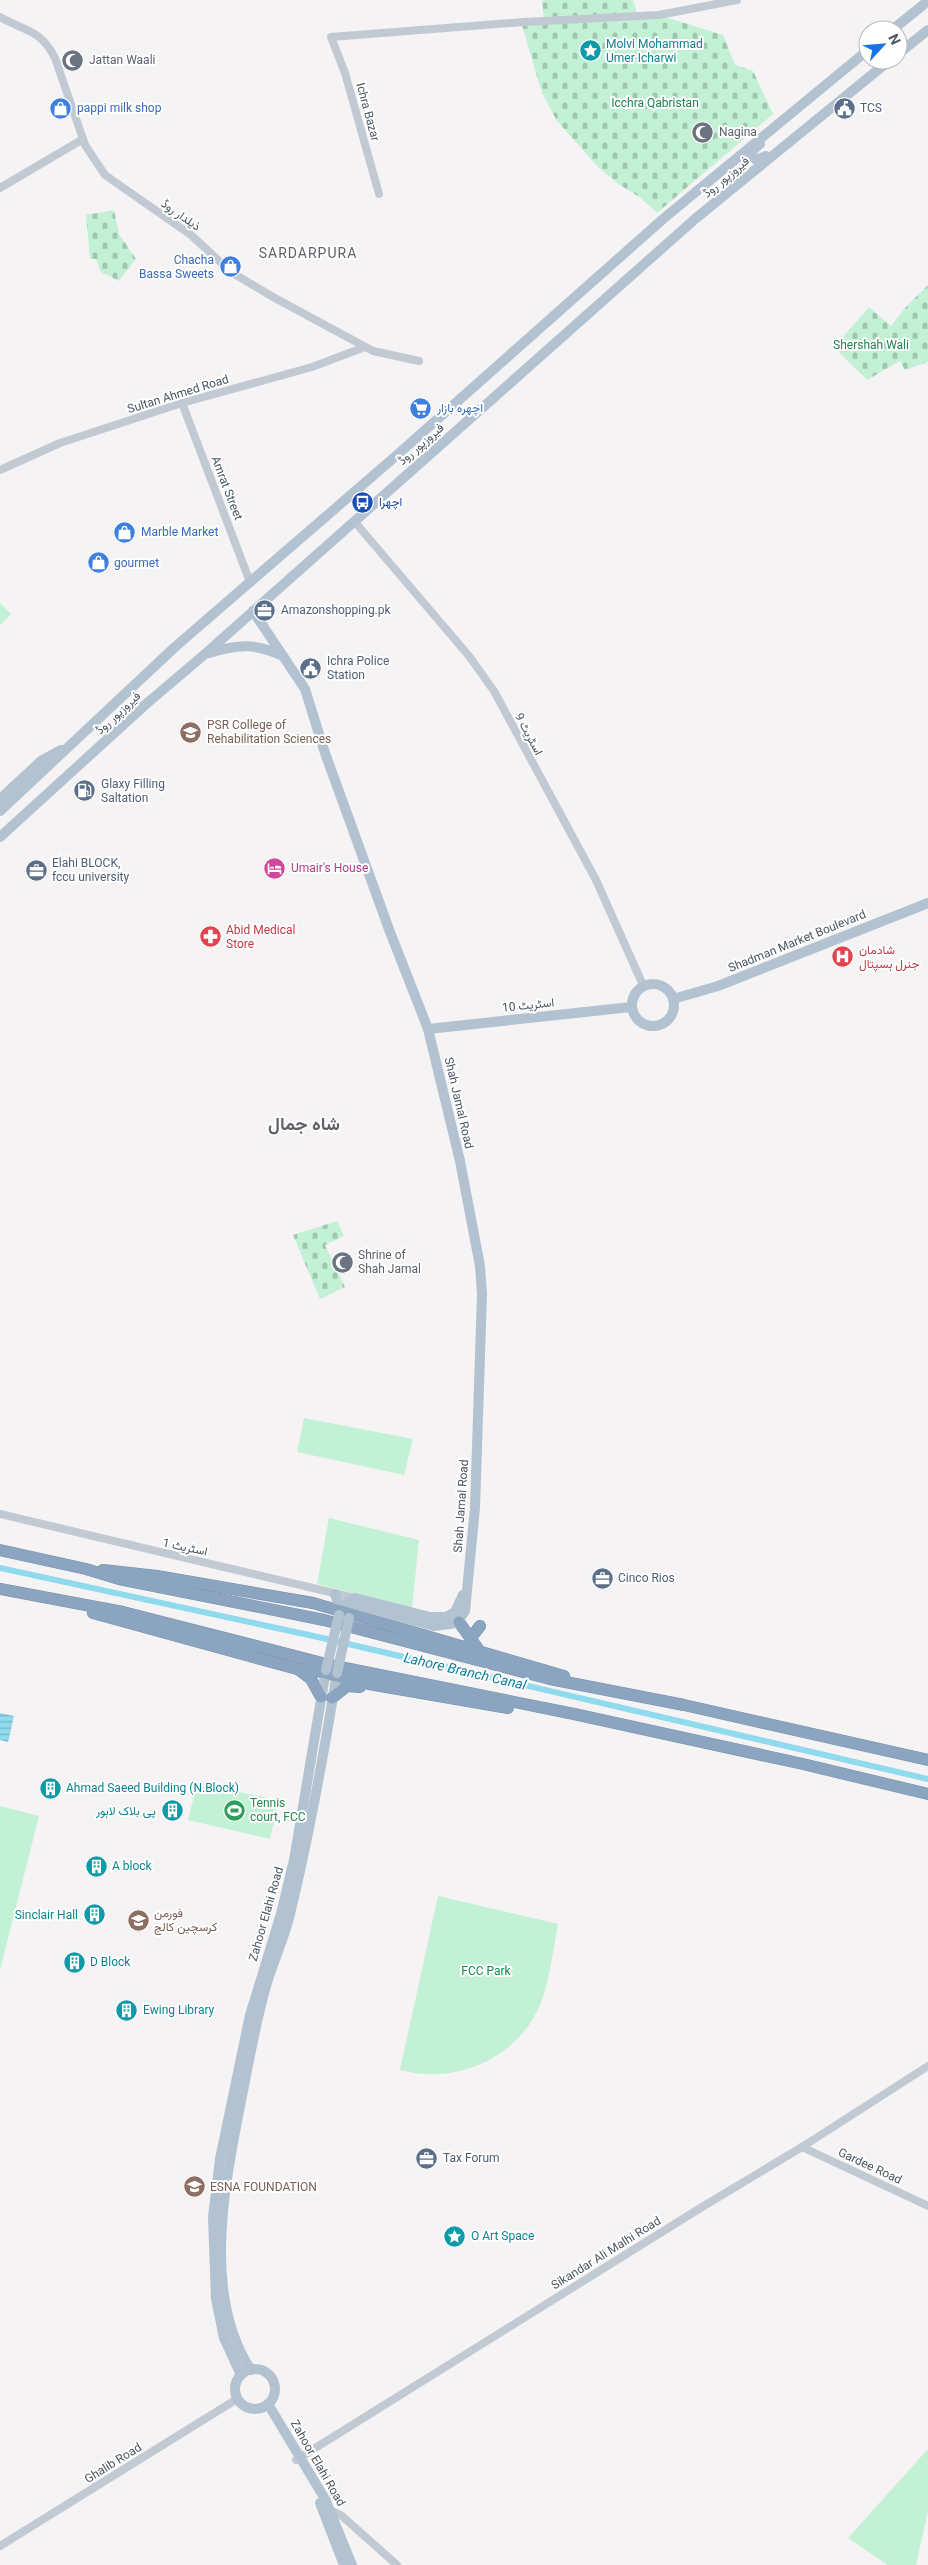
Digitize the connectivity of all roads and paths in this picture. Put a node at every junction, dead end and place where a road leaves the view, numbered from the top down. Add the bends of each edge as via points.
1 (737, 0) edge
2 (928, 0) edge
3 (0, 17) edge
4 (904, 20) edge
5 (928, 30) edge
6 (908, 46) edge
7 (858, 58) edge
8 (877, 70) edge
9 (819, 90) junction
10 (834, 104) junction
11 (83, 139) junction
12 (0, 188) edge
13 (379, 194) dead end
14 (686, 199) junction
15 (695, 219) junction
16 (365, 348) junction
17 (419, 361) dead end
18 (182, 403) junction
19 (0, 470) edge
20 (354, 521) junction
21 (250, 582) junction
22 (253, 611) junction
23 (205, 654) junction
24 (282, 656) junction
25 (74, 743) junction
26 (0, 799) edge
27 (0, 811) edge
28 (0, 837) edge
29 (928, 903) edge
30 (643, 986) junction
31 (673, 999) junction
32 (631, 1007) junction
33 (428, 1029) junction
34 (0, 1514) edge
35 (0, 1550) edge
36 (86, 1569) junction
37 (468, 1583) junction
38 (0, 1589) edge
39 (335, 1594) junction
40 (27, 1595) junction
41 (355, 1598) junction
42 (345, 1614) junction
43 (459, 1622) junction
44 (480, 1626) dead end
45 (470, 1639) junction
46 (478, 1649) junction
47 (297, 1669) junction
48 (331, 1673) junction
49 (369, 1684) junction
50 (582, 1684) junction
51 (326, 1698) junction
52 (574, 1714) junction
53 (928, 1760) edge
54 (928, 1794) edge
55 (928, 2066) edge
56 (802, 2147) junction
57 (928, 2206) edge
58 (251, 2370) junction
59 (241, 2375) junction
60 (237, 2399) junction
61 (266, 2406) junction
62 (298, 2459) junction
63 (332, 2513) junction
64 (0, 2546) edge
65 (344, 2565) edge
66 (352, 2565) edge
67 (397, 2565) edge

1 - 13 street, Ichra Bazar via 659,15 331,37 345,73
2 - 4 main road
3 - 11 street, ذیلدار روڈ via 40,36 49,46
5 - 6 main road
7 - 9 main road, فیروزپور روڈ
8 - 10 main road, فیروزپور روڈ
9 - 10 main road via 810,103 752,150 756,160
9 - 14 main road, فیروزپور روڈ
10 - 15 main road, فیروزپور روڈ
11 - 12 street
11 - 16 street, ذیلدار روڈ via 105,175 191,235 231,272
14 - 15 main road via 699,194 739,160 747,159 751,164
14 - 21 main road, فیروزپور روڈ
15 - 20 main road, فیروزپور روڈ
16 - 17 street, ذیلدار روڈ
16 - 18 street, Sultan Ahmed Road via 312,367
18 - 19 street, Sultan Ahmed Road via 60,443
18 - 21 street, Amrat Street
20 - 22 main road, فیروزپور روڈ
20 - 30 street, اسٹریٹ 9 via 494,691 596,880
21 - 25 main road, فیروزپور روڈ via 175,647
22 - 23 main road, فیروزپور روڈ
22 - 24 main road, Shah Jamal Road
23 - 24 main road via 249,645
23 - 28 main road, فیروزپور روڈ via 144,705
24 - 33 main road, Shah Jamal Road via 305,689 325,753
25 - 26 main road, فیروزپور روڈ via 40,760
25 - 27 main road, فیروزپور روڈ
29 - 31 main road, Shadman Market Boulevard via 718,986
30 - 31 main road via 658,984 665,987
30 - 32 main road via 634,994
31 - 32 main road via 671,1016 655,1026 642,1024
32 - 33 main road, اسٹریٹ 10
33 - 37 main road, Shah Jamal Road via 460,1161 480,1266 482,1294 475,1508
34 - 39 street, اسٹریٹ 1
35 - 36 highway
36 - 42 highway via 157,1576 313,1603
36 - 50 highway via 119,1579 324,1620 550,1679
37 - 41 main road via 458,1609 442,1618
37 - 43 main road via 466,1605
38 - 40 highway
39 - 41 street, اسٹریٹ 1
39 - 42 main road
40 - 47 highway
40 - 52 highway via 123,1612 330,1665
41 - 42 main road via 348,1601
42 - 43 main road via 358,1606 434,1626
42 - 46 highway
42 - 48 main road, Zahoor Elahi Road, bridge
43 - 45 highway
44 - 45 highway
45 - 46 highway
46 - 50 highway via 549,1670
47 - 48 highway
47 - 51 highway via 311,1678
48 - 49 highway
48 - 51 main road, Zahoor Elahi Road
49 - 51 highway via 348,1686
49 - 52 highway via 516,1710
50 - 53 highway
51 - 58 main road, Zahoor Elahi Road via 289,1916 257,2020 222,2204 222,2251 228,2314 236,2345
51 - 59 main road, Zahoor Elahi Road via 294,1860 250,2015 220,2159 213,2217 216,2299 224,2338
52 - 54 highway
55 - 56 street, Sikandar Ali Malhi Road
56 - 57 street, Gardee Road
56 - 62 street, Sikandar Ali Malhi Road
58 - 59 main road
58 - 61 main road via 263,2371 272,2380 274,2393
59 - 60 main road via 235,2386
60 - 61 main road via 252,2409
60 - 64 street, Ghalib Road
61 - 62 main road, Zahoor Elahi Road
62 - 63 main road, Zahoor Elahi Road
62 - 65 main road, Zahoor Elahi Road via 319,2501
63 - 66 main road, Zahoor Elahi Road
63 - 67 street via 338,2512

